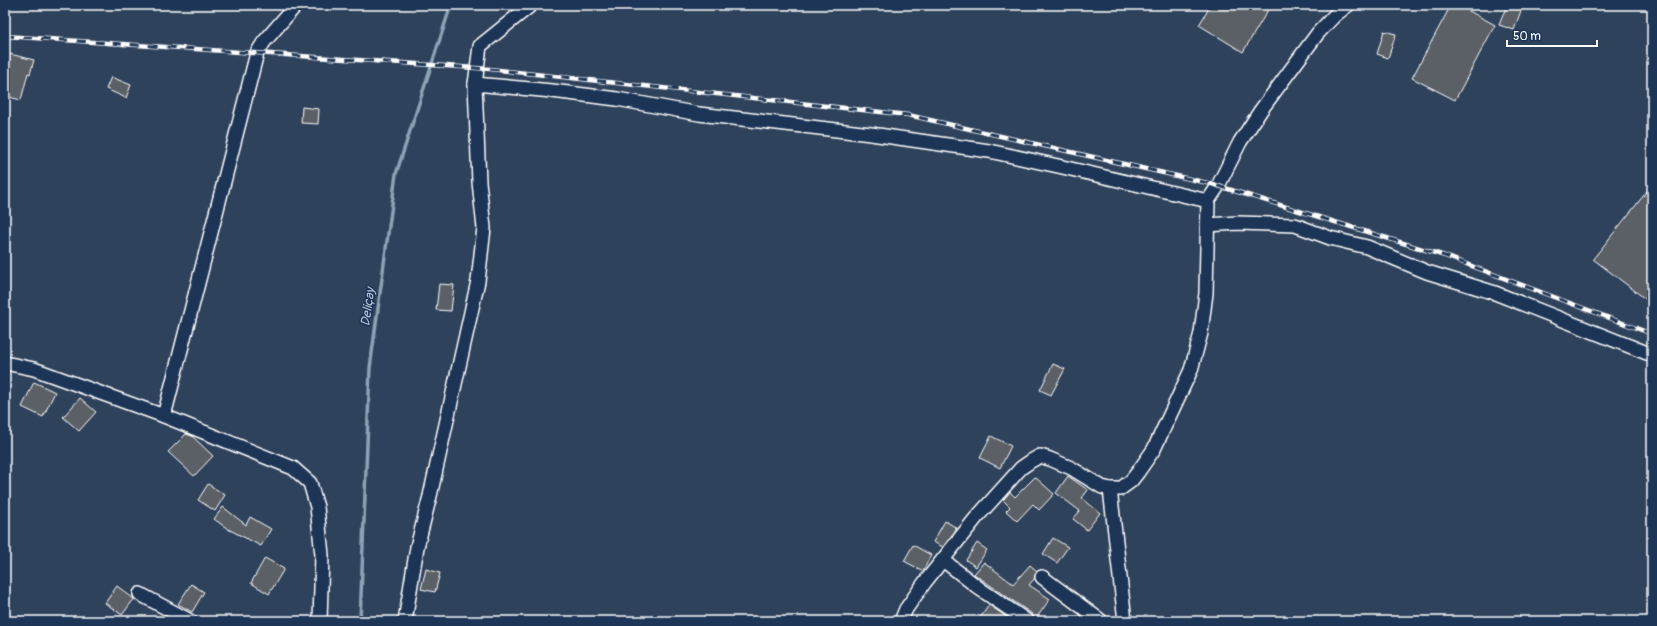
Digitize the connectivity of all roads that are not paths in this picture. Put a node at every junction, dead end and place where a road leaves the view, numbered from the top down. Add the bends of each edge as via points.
1 (296, 5) edge
2 (531, 5) edge
3 (1348, 5) edge
4 (475, 84) junction
5 (1208, 202) junction
6 (1208, 225) junction
7 (1652, 355) edge
8 (5, 363) edge
9 (164, 416) junction
10 (1110, 489) junction
11 (943, 560) junction
12 (1042, 577) dead end
13 (140, 594) dead end
14 (190, 621) edge
15 (320, 621) edge
16 (405, 621) edge
17 (901, 621) edge
18 (1027, 621) edge
19 (1101, 621) edge
20 (1125, 621) edge

1 - 9 street via 257,53
2 - 4 street via 480,46
3 - 5 street via 1318,34 1261,110 1240,142
4 - 5 street via 552,90 699,114 989,151
4 - 16 street via 484,228 478,281 417,547
5 - 6 street
6 - 7 street via 1295,225 1330,238 1368,247 1427,272 1494,293
6 - 10 street via 1202,333 1190,370 1154,449 1131,481 1120,488
8 - 9 street via 34,369
9 - 15 street via 293,468 310,483 317,507 322,555
10 - 11 street via 1091,481 1072,468 1040,456 1022,468 976,518
10 - 20 street
11 - 17 street via 906,609
11 - 18 street
12 - 19 street
13 - 14 street

